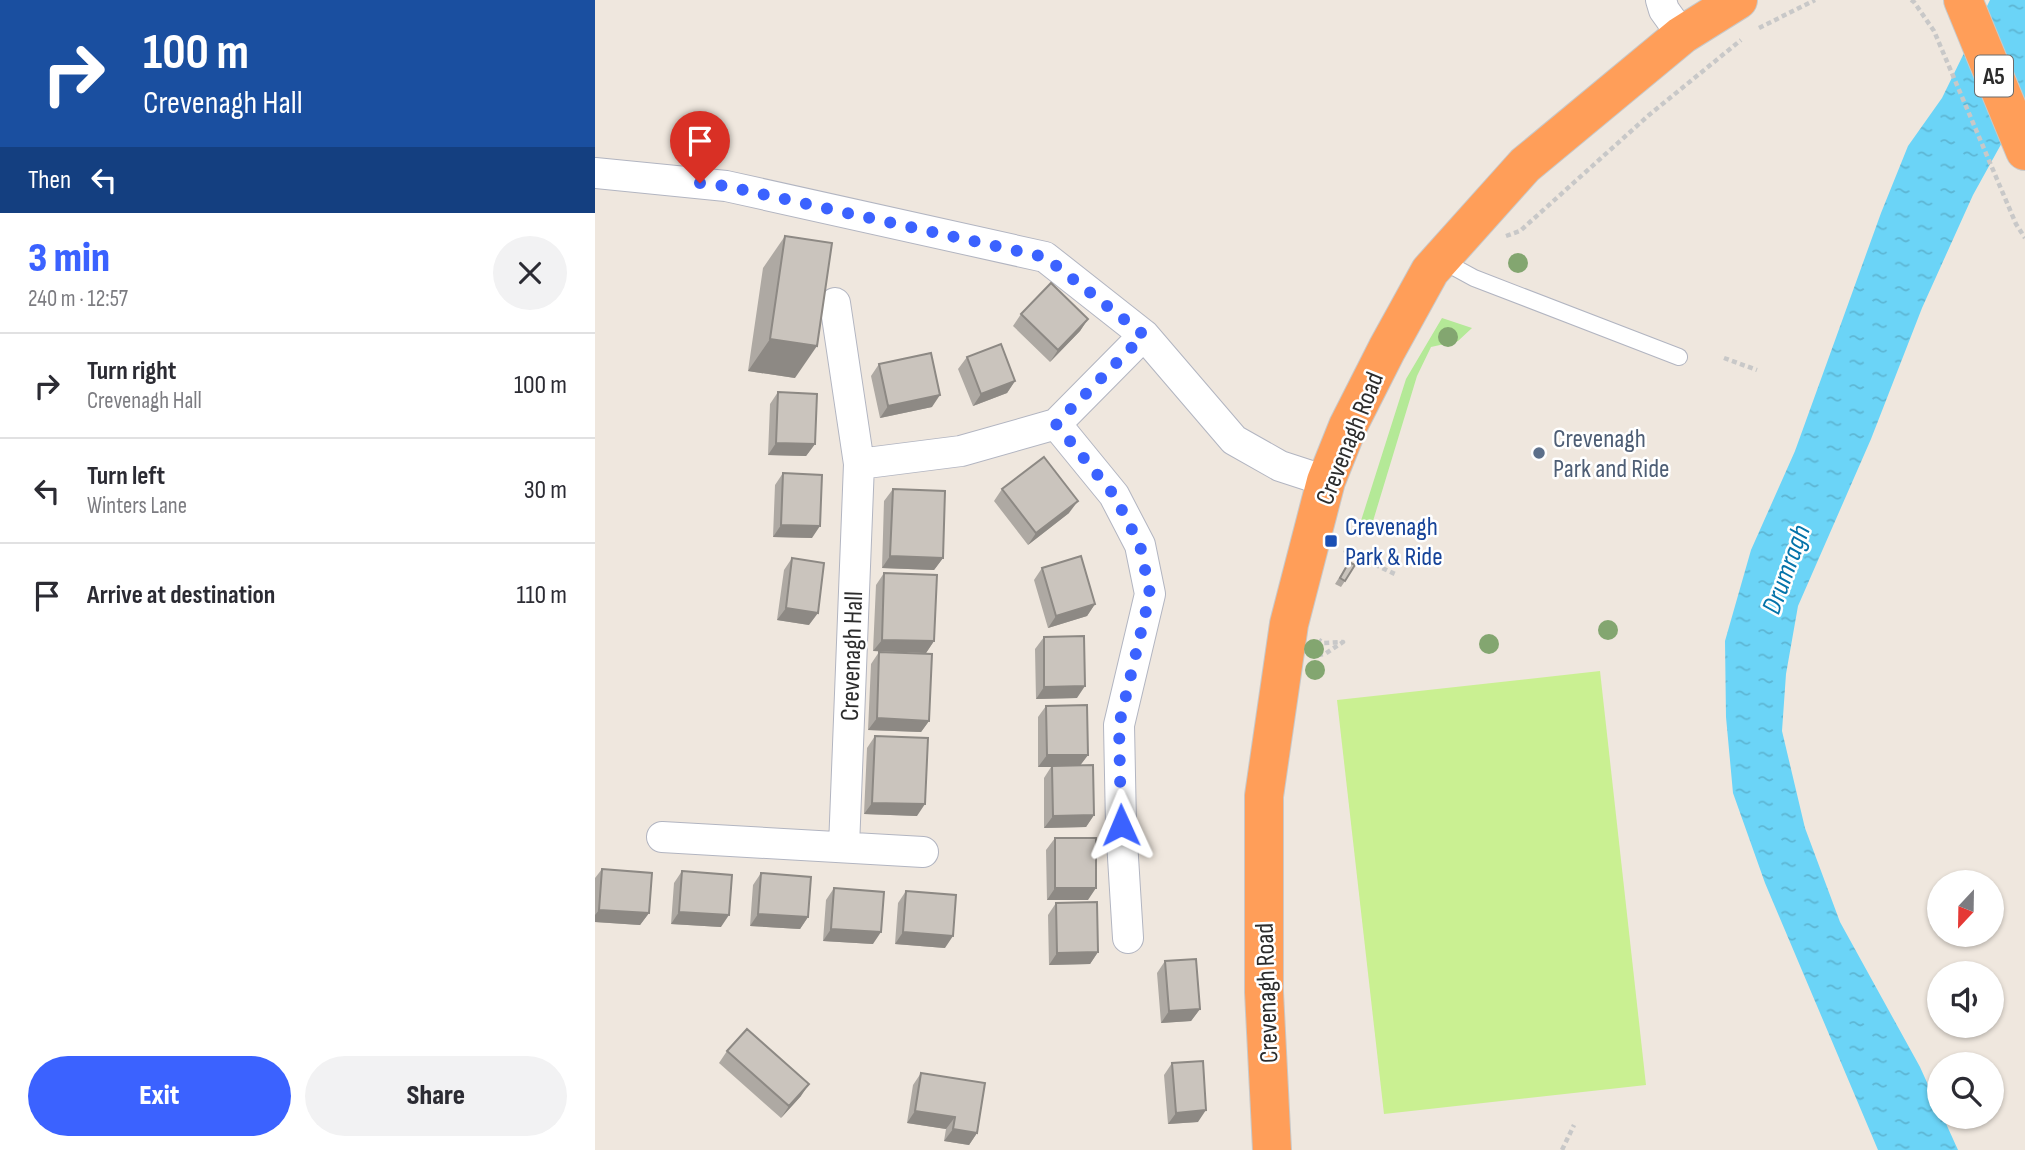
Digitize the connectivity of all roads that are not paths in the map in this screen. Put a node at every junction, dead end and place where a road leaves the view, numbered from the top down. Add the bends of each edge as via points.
1 (1661, 0) edge
2 (1738, 0) edge
3 (1963, 0) edge
4 (1682, 35) junction
5 (2025, 151) edge
6 (595, 173) edge
7 (1441, 260) junction
8 (835, 303) dead end
9 (1144, 335) junction
10 (1679, 357) dead end
11 (1056, 424) junction
12 (859, 464) junction
13 (1326, 481) junction
14 (662, 837) dead end
15 (844, 847) junction
16 (923, 852) dead end
17 (1128, 938) dead end
18 (1272, 1150) edge

1 - 4 street
2 - 4 highway, Crevenagh Road
3 - 5 highway, A5
4 - 7 highway, Crevenagh Road via 1525,165
6 - 9 street via 726,186 1045,257
7 - 10 lane via 1474,278
7 - 13 highway, Crevenagh Road via 1430,271 1387,349
8 - 12 street, Crevenagh Hall
9 - 11 street
9 - 13 street via 1234,440 1280,466
11 - 12 street via 961,452
11 - 17 street via 1114,495 1140,545 1150,594 1119,725
12 - 15 street, Crevenagh Hall
13 - 18 highway, Crevenagh Road via 1289,624 1264,796 1264,992
14 - 15 street
15 - 16 street

